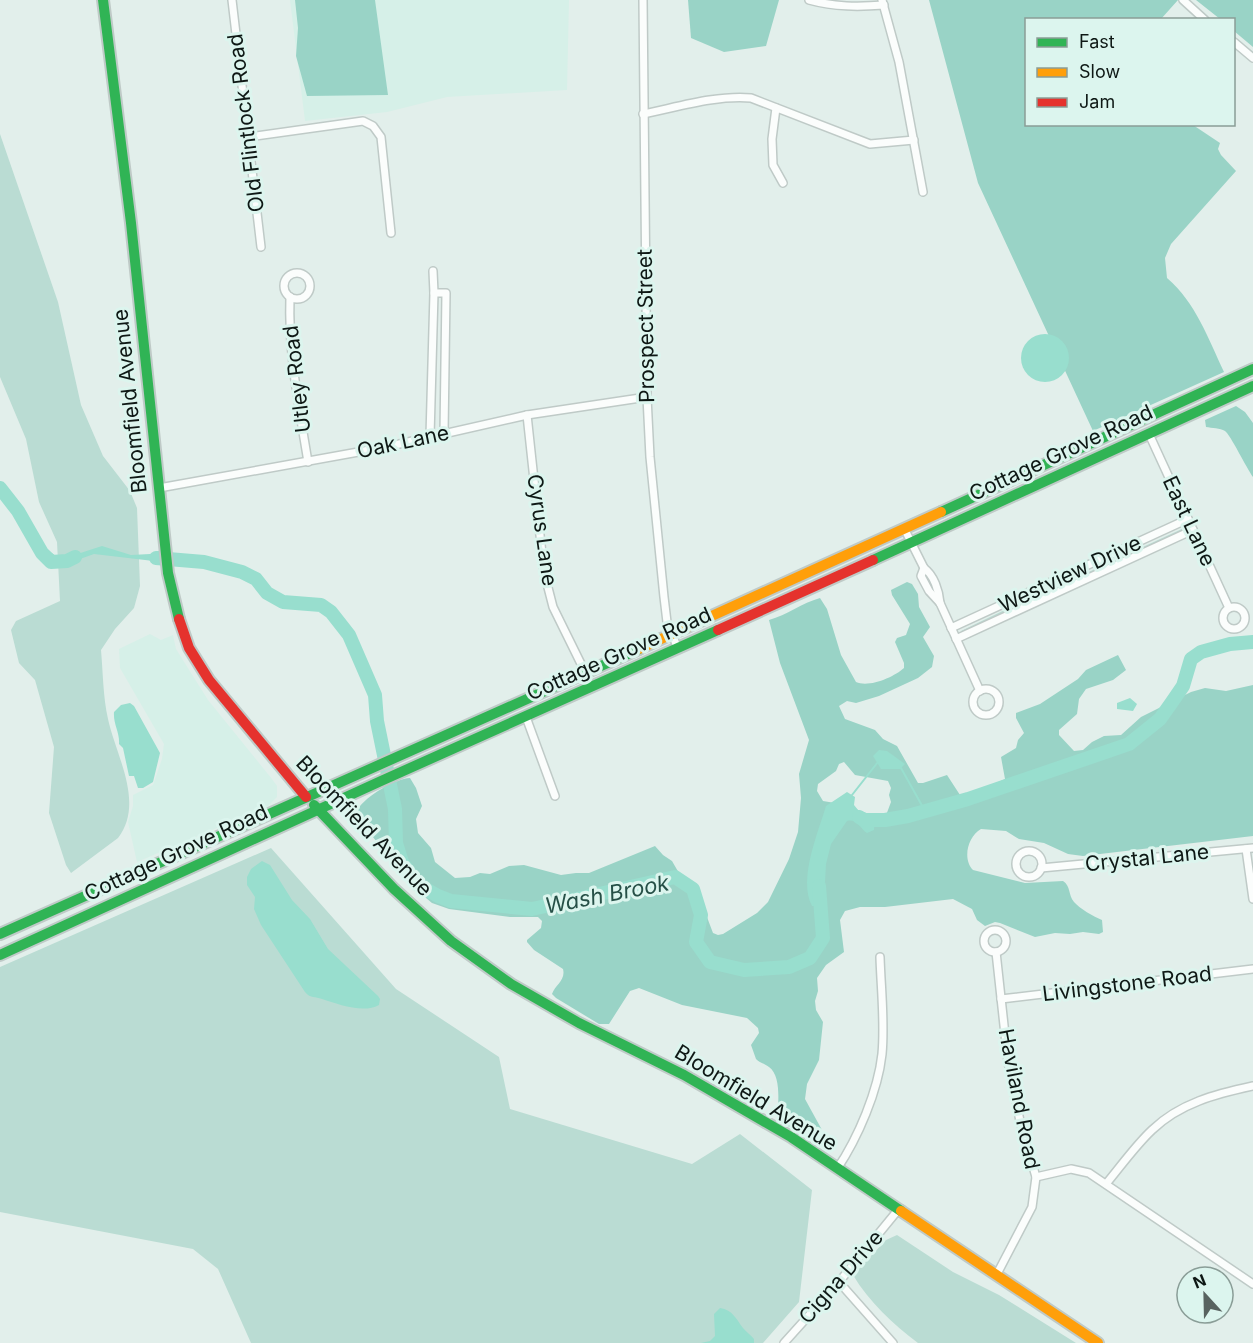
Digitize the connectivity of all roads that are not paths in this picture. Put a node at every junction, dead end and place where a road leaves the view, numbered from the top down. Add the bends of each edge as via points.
1 (103, 0) edge
2 (232, 0) edge
3 (643, 0) edge
4 (809, 0) edge
5 (1183, 0) edge
6 (883, 2) edge
7 (1203, 18) edge
8 (1235, 44) edge
9 (1253, 58) edge
10 (776, 108) junction
11 (643, 114) junction
12 (249, 137) junction
13 (914, 140) junction
14 (783, 183) dead end
15 (923, 192) dead end
16 (391, 232) dead end
17 (261, 247) dead end
18 (433, 271) dead end
19 (434, 293) junction
20 (290, 297) dead end
21 (1253, 369) edge
22 (1236, 377) junction
23 (1253, 386) edge
24 (1242, 391) junction
25 (647, 397) junction
26 (527, 415) junction
27 (444, 433) junction
28 (1149, 434) junction
29 (430, 436) junction
30 (308, 462) junction
31 (159, 488) junction
32 (1188, 519) junction
33 (904, 528) junction
34 (1193, 530) junction
35 (911, 543) junction
36 (1229, 608) dead end
37 (951, 628) junction
38 (672, 635) junction
39 (956, 639) junction
40 (678, 649) junction
41 (586, 674) junction
42 (980, 691) dead end
43 (526, 717) junction
44 (555, 796) dead end
45 (306, 797) junction
46 (318, 810) junction
47 (1249, 848) edge
48 (158, 863) junction
49 (1041, 868) dead end
50 (158, 884) junction
51 (1253, 900) edge
52 (0, 934) edge
53 (996, 952) dead end
54 (0, 955) edge
55 (880, 957) dead end
56 (1253, 969) edge
57 (1001, 999) junction
58 (1253, 1086) edge
59 (837, 1169) junction
60 (1036, 1177) junction
61 (1106, 1184) junction
62 (898, 1210) junction
63 (997, 1274) junction
64 (839, 1282) junction
65 (1253, 1284) edge
66 (784, 1343) edge
67 (893, 1343) edge
68 (1098, 1343) edge

1 - 31 main road, Bloomfield Avenue
2 - 12 street, Old Flintlock Road
3 - 11 street, Prospect Street
4 - 6 street via 850,7
5 - 7 street
6 - 13 street
8 - 9 street
10 - 11 street via 752,98 736,97
10 - 13 street via 870,144
10 - 14 street via 773,165
11 - 25 street, Prospect Street
12 - 16 street via 363,121 373,126 381,137
12 - 17 street, Old Flintlock Road
13 - 15 street
18 - 19 street
19 - 27 street via 446,293
19 - 29 street
20 - 30 street, Utley Road via 295,385
21 - 22 main road, Cottage Grove Road
22 - 24 main road
22 - 33 main road, Cottage Grove Road
23 - 24 main road, Cottage Grove Road
24 - 28 main road, Cottage Grove Road
25 - 26 street, Oak Lane
25 - 38 street, Prospect Street via 664,597
26 - 27 street, Oak Lane
26 - 41 street, Cyrus Lane via 544,572 553,607
27 - 29 street, Oak Lane
28 - 32 street, East Lane
28 - 35 main road, Cottage Grove Road
29 - 30 street, Oak Lane
30 - 31 street, Oak Lane
31 - 45 main road, Bloomfield Avenue via 168,573 189,648 228,705
32 - 34 street, East Lane
32 - 37 street, Westview Drive
33 - 35 street
33 - 38 main road, Cottage Grove Road
34 - 36 street, East Lane
34 - 39 street, Westview Drive
35 - 37 street via 924,568 921,576
35 - 40 main road, Cottage Grove Road
37 - 39 street
38 - 40 street, Prospect Street
38 - 41 main road, Cottage Grove Road
39 - 42 street
40 - 43 main road, Cottage Grove Road
41 - 45 main road, Cottage Grove Road
43 - 44 street
43 - 46 main road, Cottage Grove Road
45 - 46 main road, Bloomfield Avenue
45 - 48 main road, Cottage Grove Road
46 - 50 main road, Cottage Grove Road
46 - 59 main road, Bloomfield Avenue via 451,941 511,984 684,1075 791,1137
47 - 49 street, Crystal Lane
47 - 51 street
48 - 50 main road
48 - 52 main road, Cottage Grove Road
50 - 54 main road, Cottage Grove Road
53 - 57 street, Haviland Road
55 - 59 street via 883,1042 879,1072 860,1127
56 - 57 street, Livingstone Road
57 - 60 street, Haviland Road via 1013,1090
58 - 61 street via 1206,1098 1178,1111 1142,1141
59 - 62 main road, Bloomfield Avenue
60 - 61 street via 1077,1169
60 - 63 street, Haviland Road via 1032,1207
61 - 65 street
62 - 63 main road, Bloomfield Avenue
62 - 64 street, Cigna Drive
63 - 68 main road, Bloomfield Avenue
64 - 66 street, Cigna Drive
64 - 67 street

